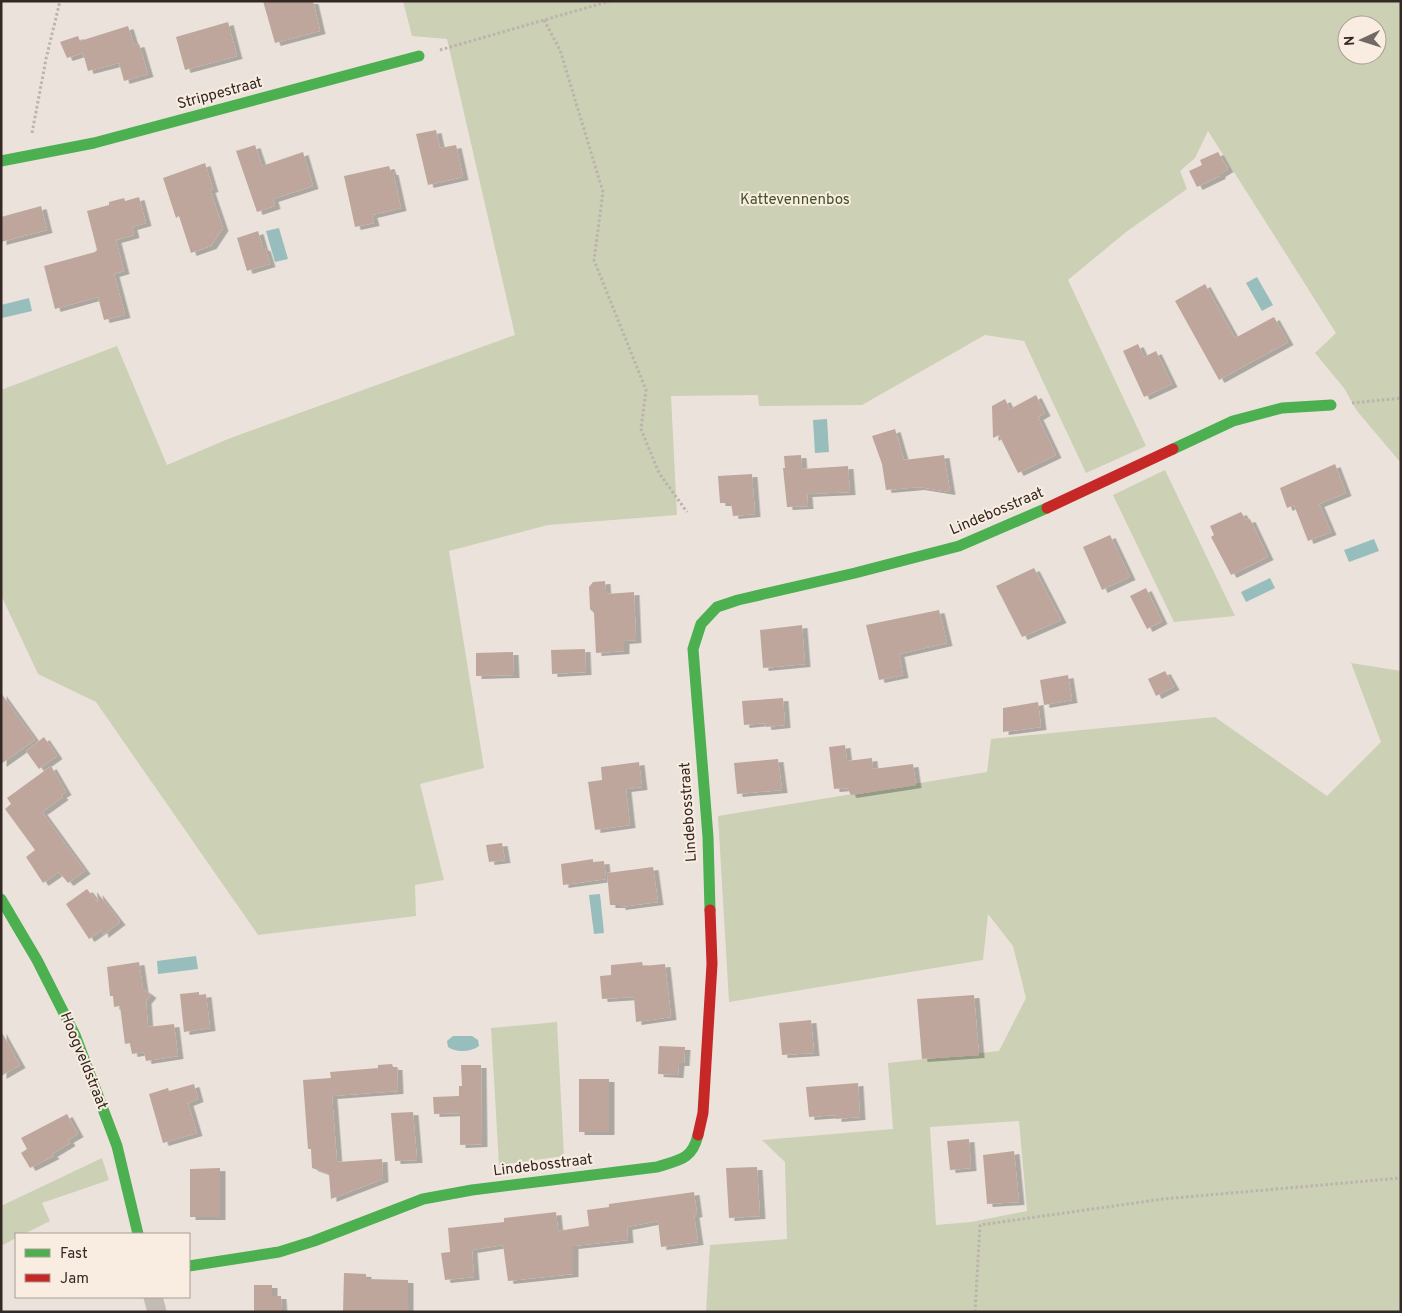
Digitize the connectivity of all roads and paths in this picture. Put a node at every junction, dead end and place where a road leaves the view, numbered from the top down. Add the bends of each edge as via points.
1 (60, 1) edge
2 (610, 1) edge
3 (544, 20) junction
4 (419, 56) joint
5 (28, 155) junction
6 (1, 161) edge
7 (1401, 398) edge
8 (1331, 405) joint
9 (688, 512) dead end
10 (1, 899) edge
11 (1401, 1178) edge
12 (138, 1233) edge
13 (190, 1266) edge
14 (153, 1298) edge
15 (156, 1312) edge
16 (975, 1312) edge

1 - 5 path
2 - 3 path
3 - 4 path
3 - 9 path via 560,50 603,192 594,260 646,390 641,429 659,473
4 - 5 street, Strippestraat via 94,143
5 - 6 street, Strippestraat
7 - 8 path
8 - 13 street, Lindebosstraat via 1282,408 1233,421 959,546 738,600 717,607 701,624 693,649 708,837 712,964 704,1113 695,1146 686,1158 657,1167 423,1199 279,1252
10 - 12 street, Hoogveldstraat via 76,1035 117,1146
11 - 16 path via 1163,1199 980,1225
14 - 15 street

